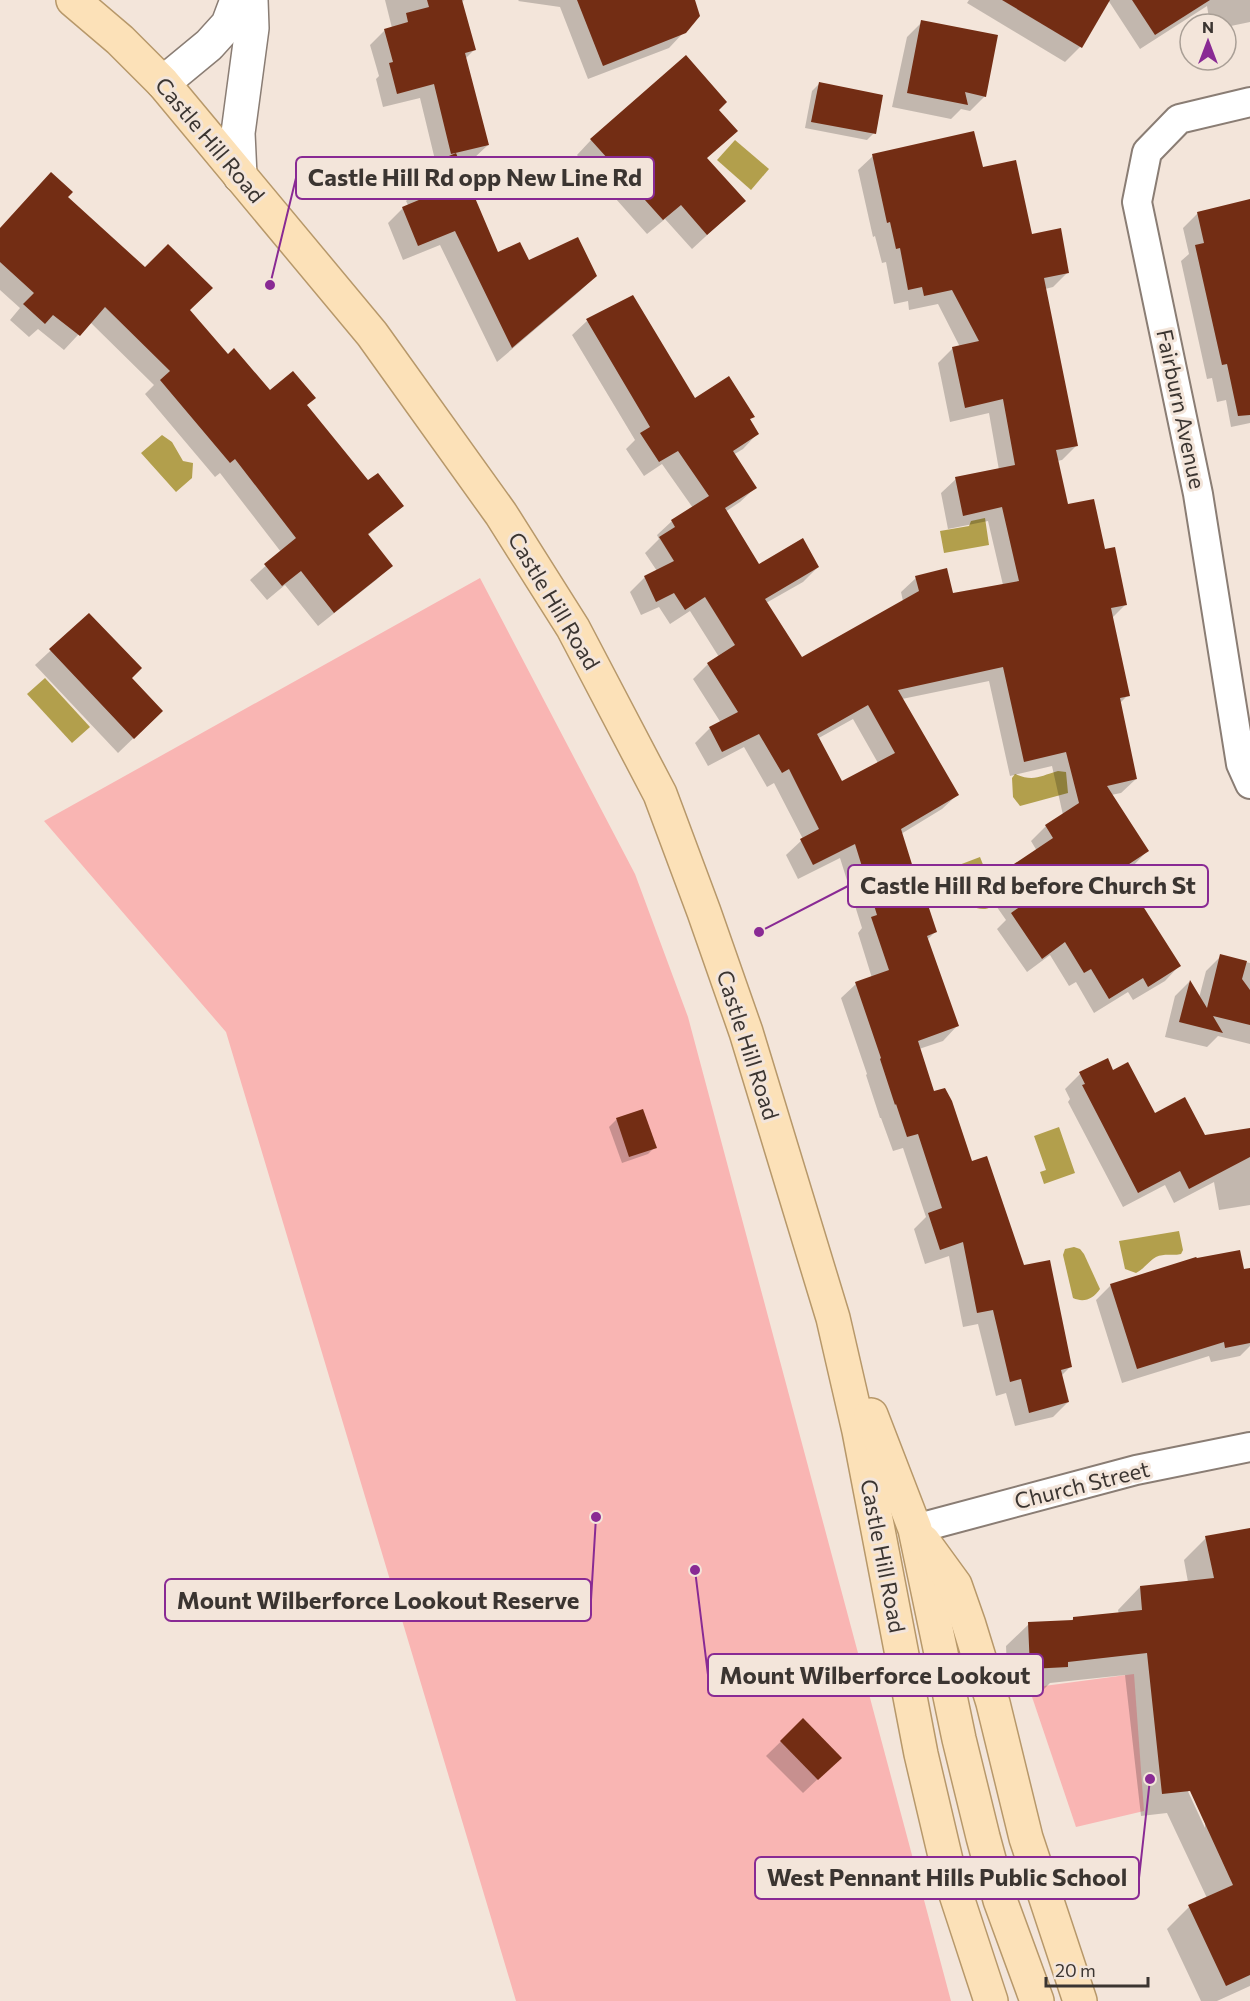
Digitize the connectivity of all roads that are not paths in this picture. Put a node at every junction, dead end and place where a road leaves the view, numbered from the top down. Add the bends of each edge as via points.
1 (73, 0) edge
2 (237, 0) edge
3 (251, 0) edge
4 (163, 83) junction
5 (1250, 102) edge
6 (240, 176) junction
7 (1250, 784) edge
8 (833, 1318) junction
9 (1250, 1447) edge
10 (915, 1529) junction
11 (880, 1539) junction
12 (991, 2001) edge
13 (1037, 2001) edge
14 (1080, 2001) edge

1 - 4 main road, Castle Hill Road
2 - 4 main road via 228,24
3 - 6 main road via 252,28 238,133
4 - 6 main road, Castle Hill Road
5 - 7 street, Fairburn Avenue via 1179,119 1147,152 1137,202 1198,494 1241,764
6 - 8 main road, Castle Hill Road via 372,334 501,514 573,628 633,742 660,794 705,912 746,1032
8 - 10 main road, Castle Hill Road
8 - 11 main road, Castle Hill Road
9 - 10 street, Church Street via 1136,1470
10 - 11 main road
10 - 13 main road, Castle Hill Road via 983,1837 1000,1900
10 - 14 main road via 955,1585 969,1625 1026,1838
11 - 12 main road, Castle Hill Road via 921,1754 949,1873

